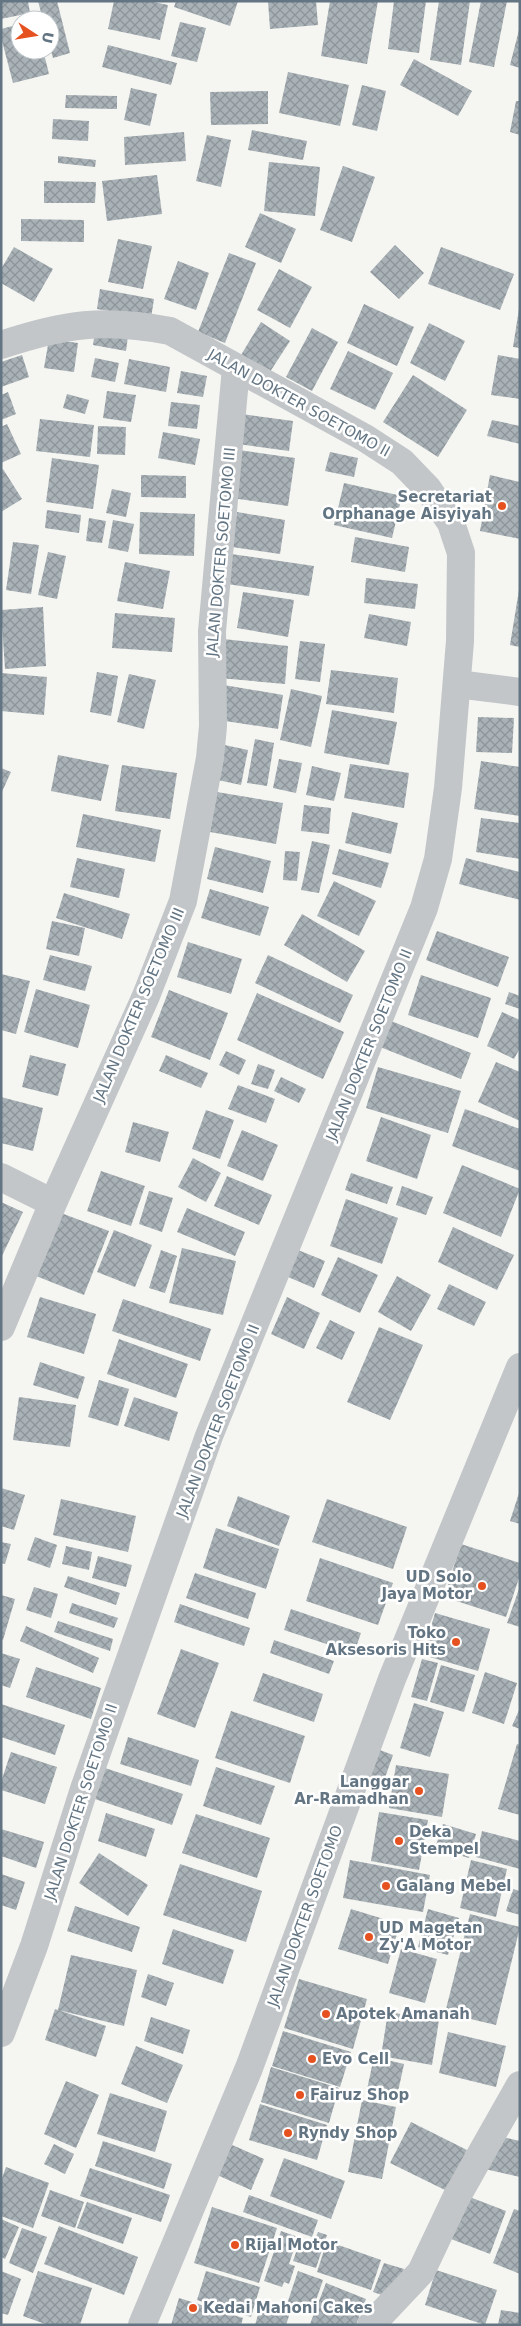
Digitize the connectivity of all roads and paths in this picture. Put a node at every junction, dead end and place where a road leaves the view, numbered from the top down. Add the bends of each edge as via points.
1 (1, 345) edge
2 (236, 368) junction
3 (457, 684) junction
4 (520, 692) edge
5 (1, 1177) edge
6 (53, 1203) junction
7 (1, 1327) edge
8 (520, 1367) edge
9 (1, 2033) edge
10 (520, 2085) edge
11 (142, 2325) edge
12 (371, 2325) edge

1 - 2 street, JALAN DOKTER SOETOMO II via 72,325 139,325 170,331
2 - 3 street, JALAN DOKTER SOETOMO II via 365,438 402,462 428,489 451,523 461,553
2 - 6 street, JALAN DOKTER SOETOMO III via 212,631 210,758 183,901 146,996
3 - 4 street
3 - 9 street, JALAN DOKTER SOETOMO II via 438,859 424,908 209,1436 84,1789 34,1946
5 - 6 street
6 - 7 street, JALAN DOKTER SOETOMO III
8 - 11 street, JALAN DOKTER SOETOMO via 392,1679 249,2068
10 - 12 street via 456,2198 421,2272

